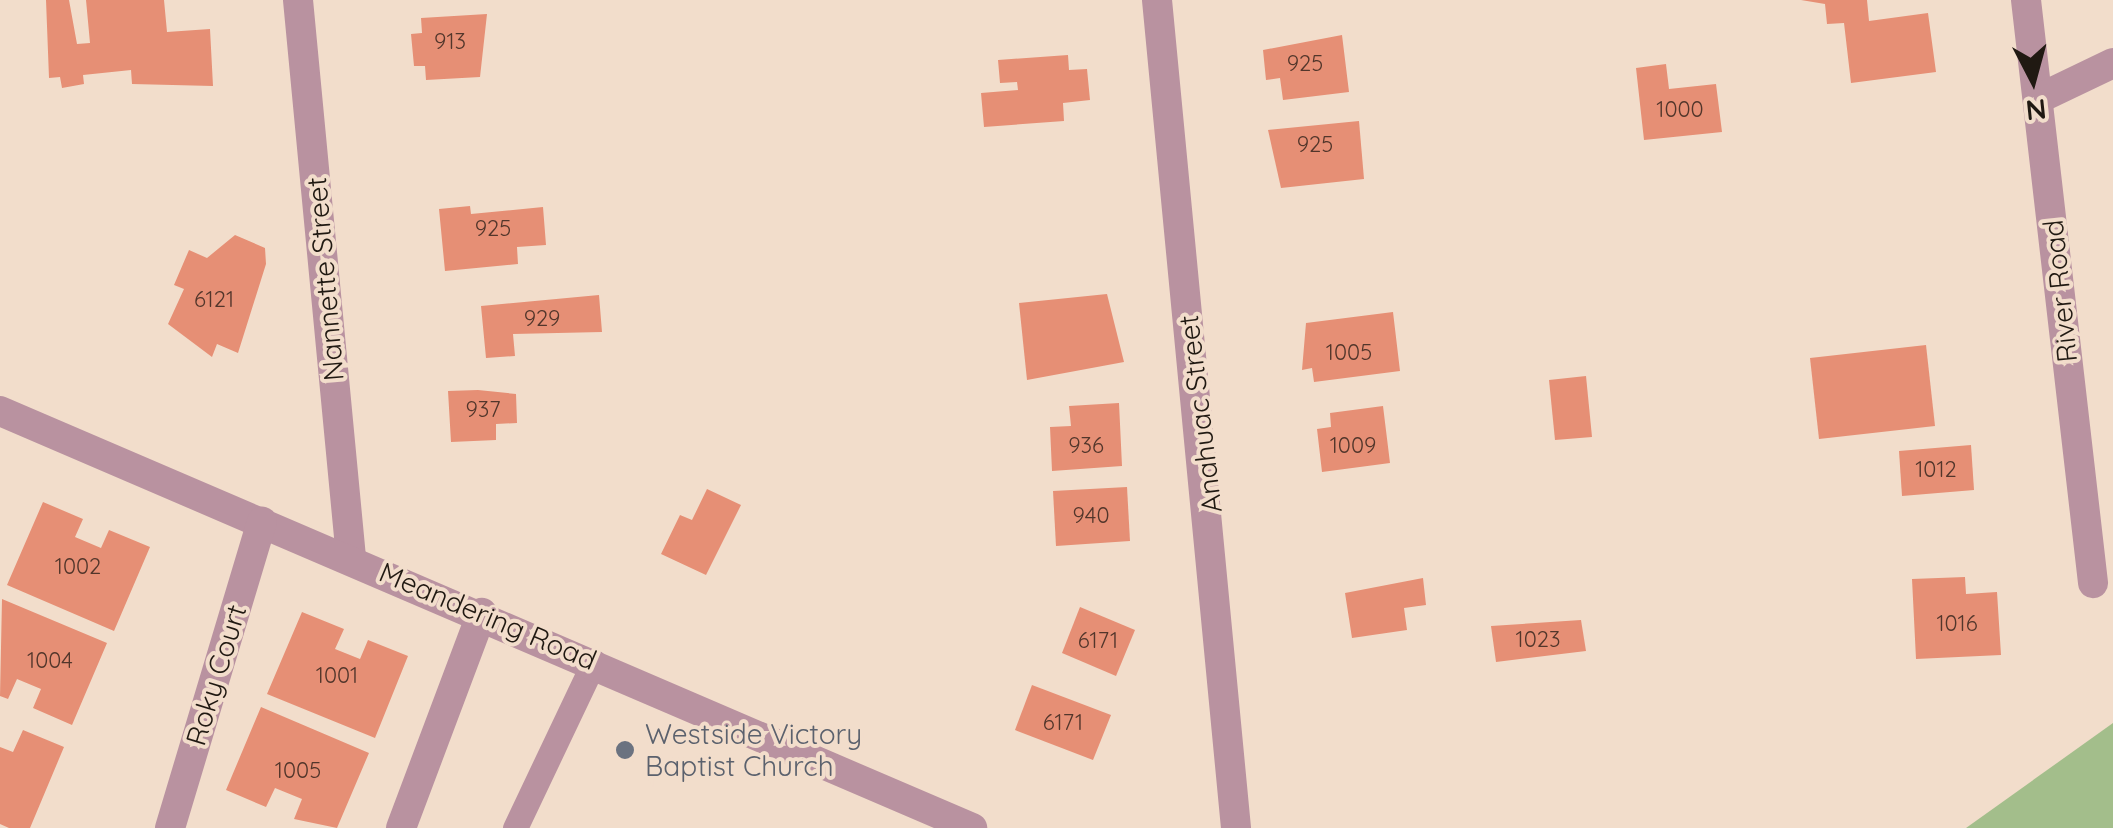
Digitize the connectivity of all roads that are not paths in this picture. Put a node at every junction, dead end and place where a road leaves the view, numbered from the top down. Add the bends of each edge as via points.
1 (298, 0) edge
2 (1157, 0) edge
3 (2026, 0) edge
4 (2113, 63) edge
5 (2038, 98) junction
6 (0, 412) edge
7 (262, 522) junction
8 (351, 558) junction
9 (2093, 583) dead end
10 (482, 613) junction
11 (594, 662) junction
12 (170, 828) edge
13 (401, 828) edge
14 (515, 828) edge
15 (972, 828) edge
16 (1236, 828) edge

1 - 8 street, Nannette Street
2 - 16 street, Anahuac Street
3 - 5 street, River Road
4 - 5 street
5 - 9 street, River Road
6 - 7 street, Meandering Road
7 - 8 street, Meandering Road
7 - 12 street, Roky Court
8 - 10 street, Meandering Road
10 - 11 street, Meandering Road
10 - 13 street
11 - 14 lane
11 - 15 street, Meandering Road

